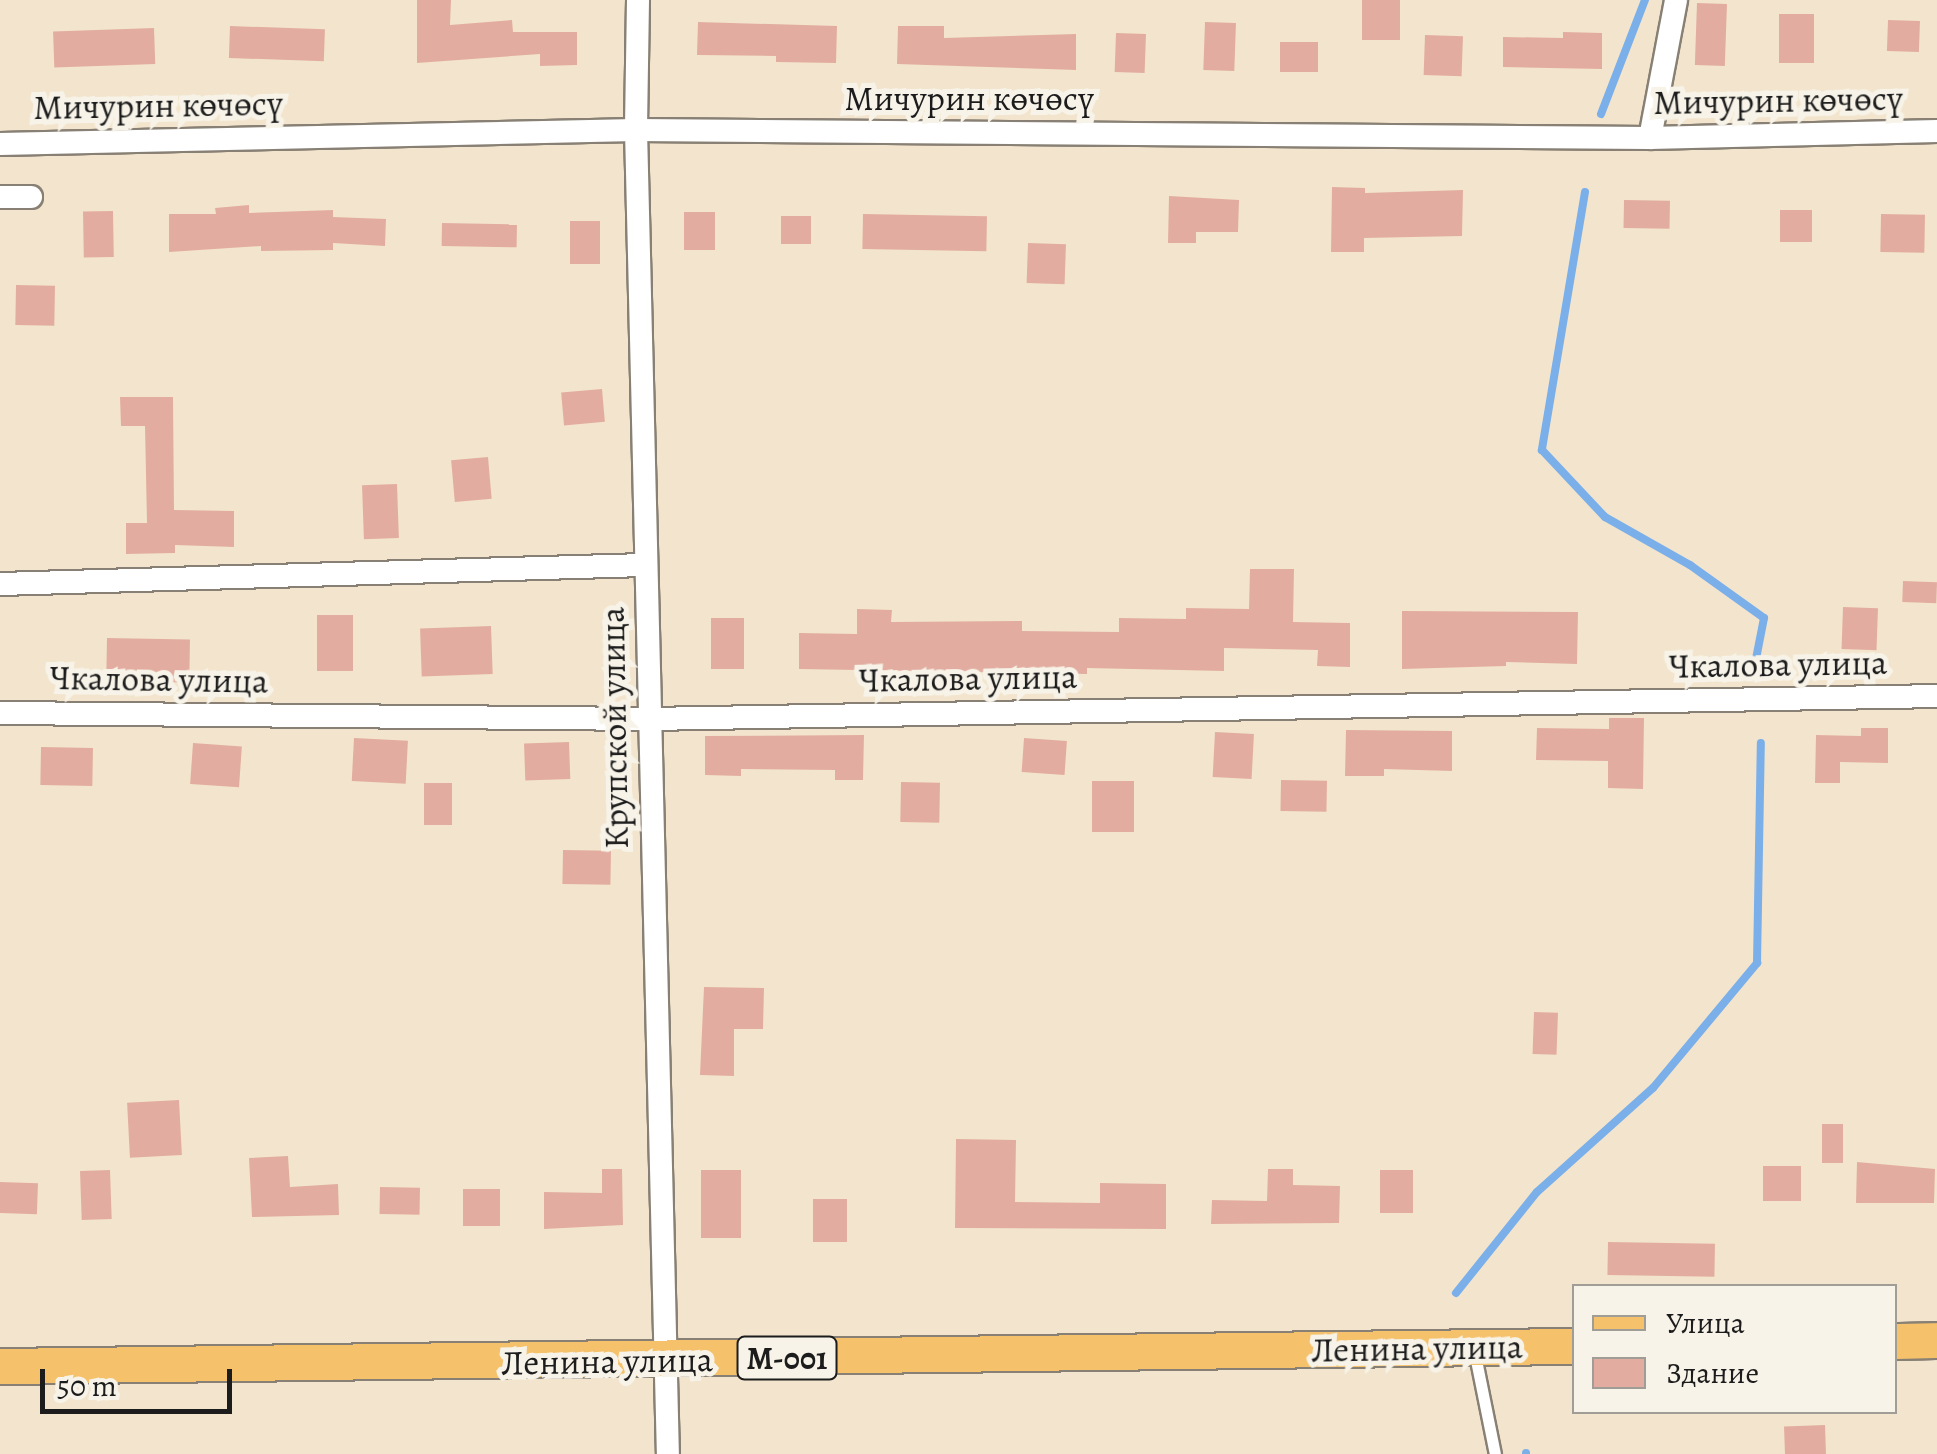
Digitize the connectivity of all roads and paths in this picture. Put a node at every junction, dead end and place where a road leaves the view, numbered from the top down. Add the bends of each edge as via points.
1 (638, 0) edge
2 (1676, 0) edge
3 (636, 130) junction
4 (1937, 131) edge
5 (1650, 138) junction
6 (0, 144) edge
7 (31, 197) dead end
8 (0, 198) edge
9 (646, 565) junction
10 (0, 584) edge
11 (1937, 696) edge
12 (0, 713) edge
13 (649, 719) junction
14 (1897, 1340) edge
15 (1937, 1340) edge
16 (1572, 1346) edge
17 (1474, 1347) junction
18 (664, 1360) junction
19 (0, 1366) edge
20 (668, 1454) edge
21 (1495, 1454) edge

1 - 3 street, Крупской улица
2 - 5 street
3 - 5 street, Мичурин көчөсү
3 - 6 street, Мичурин көчөсү
3 - 9 street, Крупской улица
4 - 5 street, Мичурин көчөсү
7 - 8 street
9 - 10 street
9 - 13 street, Крупской улица
11 - 13 street, Чкалова улица
12 - 13 street, Чкалова улица
13 - 18 street, Крупской улица
14 - 15 main road
16 - 17 main road, Ленина улица / М-001
17 - 18 main road, Ленина улица / М-001
17 - 21 lane
18 - 19 main road, Ленина улица / М-001
18 - 20 street, Крупской улица

